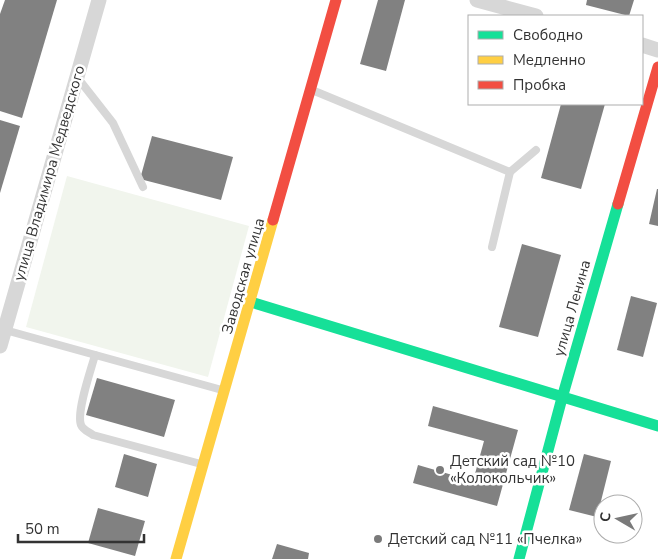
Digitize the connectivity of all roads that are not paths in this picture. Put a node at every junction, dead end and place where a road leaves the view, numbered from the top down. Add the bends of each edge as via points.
1 (99, 0) edge
2 (336, 0) edge
3 (477, 0) edge
4 (532, 15) edge
5 (643, 45) edge
6 (658, 50) edge
7 (658, 67) edge
8 (77, 77) junction
9 (310, 90) junction
10 (536, 150) dead end
11 (510, 172) junction
12 (143, 187) dead end
13 (492, 247) dead end
14 (251, 302) junction
15 (5, 330) junction
16 (0, 346) edge
17 (95, 355) junction
18 (225, 391) junction
19 (562, 398) junction
20 (658, 426) edge
21 (204, 465) junction
22 (176, 559) edge
23 (519, 559) edge

1 - 8 street, улица Владимира Медведского
2 - 9 street, Заводская улица
3 - 4 street
5 - 6 street
7 - 19 street, улица Ленина
8 - 12 lane via 113,123
8 - 15 street, улица Владимира Медведского
9 - 11 lane
9 - 14 street, Заводская улица
10 - 11 lane
11 - 13 lane
14 - 18 street, Заводская улица
14 - 19 street
15 - 16 street, улица Владимира Медведского
15 - 17 lane
17 - 18 lane
17 - 21 lane via 79,413 84,429 93,435
18 - 21 street, Заводская улица
19 - 20 street
19 - 23 street, улица Ленина
21 - 22 street, Заводская улица

